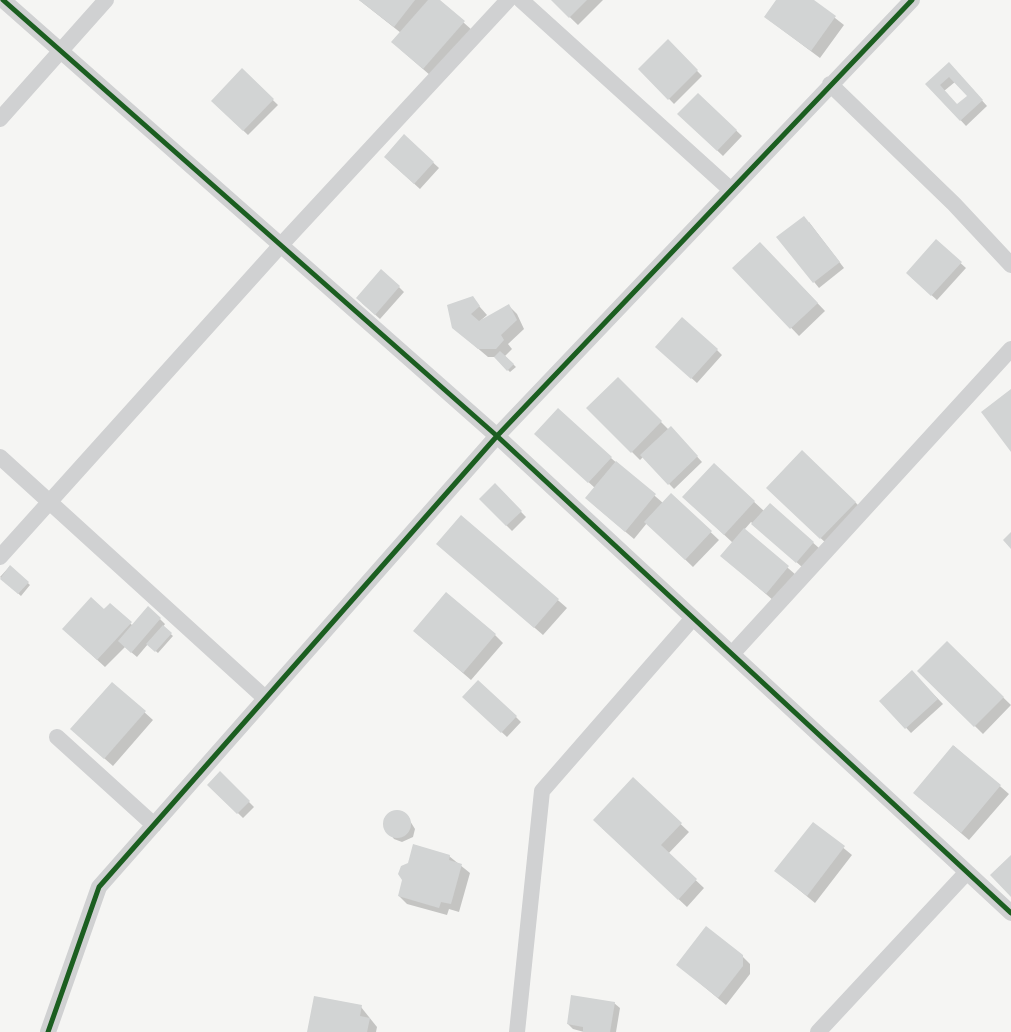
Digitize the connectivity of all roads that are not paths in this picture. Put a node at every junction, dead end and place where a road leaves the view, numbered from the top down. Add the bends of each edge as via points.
1 (3, 0) edge
2 (106, 0) edge
3 (508, 0) edge
4 (521, 0) edge
5 (912, 0) edge
6 (59, 50) junction
7 (830, 84) junction
8 (0, 119) edge
9 (731, 190) junction
10 (280, 246) junction
11 (1011, 265) edge
12 (1011, 351) edge
13 (496, 436) junction
14 (0, 457) edge
15 (49, 502) junction
16 (0, 557) edge
17 (693, 618) junction
18 (732, 654) junction
19 (265, 698) junction
20 (58, 737) dead end
21 (154, 825) junction
22 (967, 872) junction
23 (1011, 912) edge
24 (48, 1032) edge
25 (517, 1032) edge
26 (818, 1032) edge

1 - 6 street
2 - 6 street
3 - 10 street
4 - 9 street
5 - 7 street
6 - 8 street
6 - 10 street
7 - 9 street
7 - 11 street via 954,204
9 - 13 street
10 - 13 street
10 - 15 street
12 - 18 street
13 - 17 street
13 - 19 street
14 - 15 street
15 - 16 street
15 - 19 street
17 - 18 street
17 - 25 street via 542,791
18 - 22 street
19 - 21 street
20 - 21 street
21 - 24 street via 99,887
22 - 23 street
22 - 26 street

